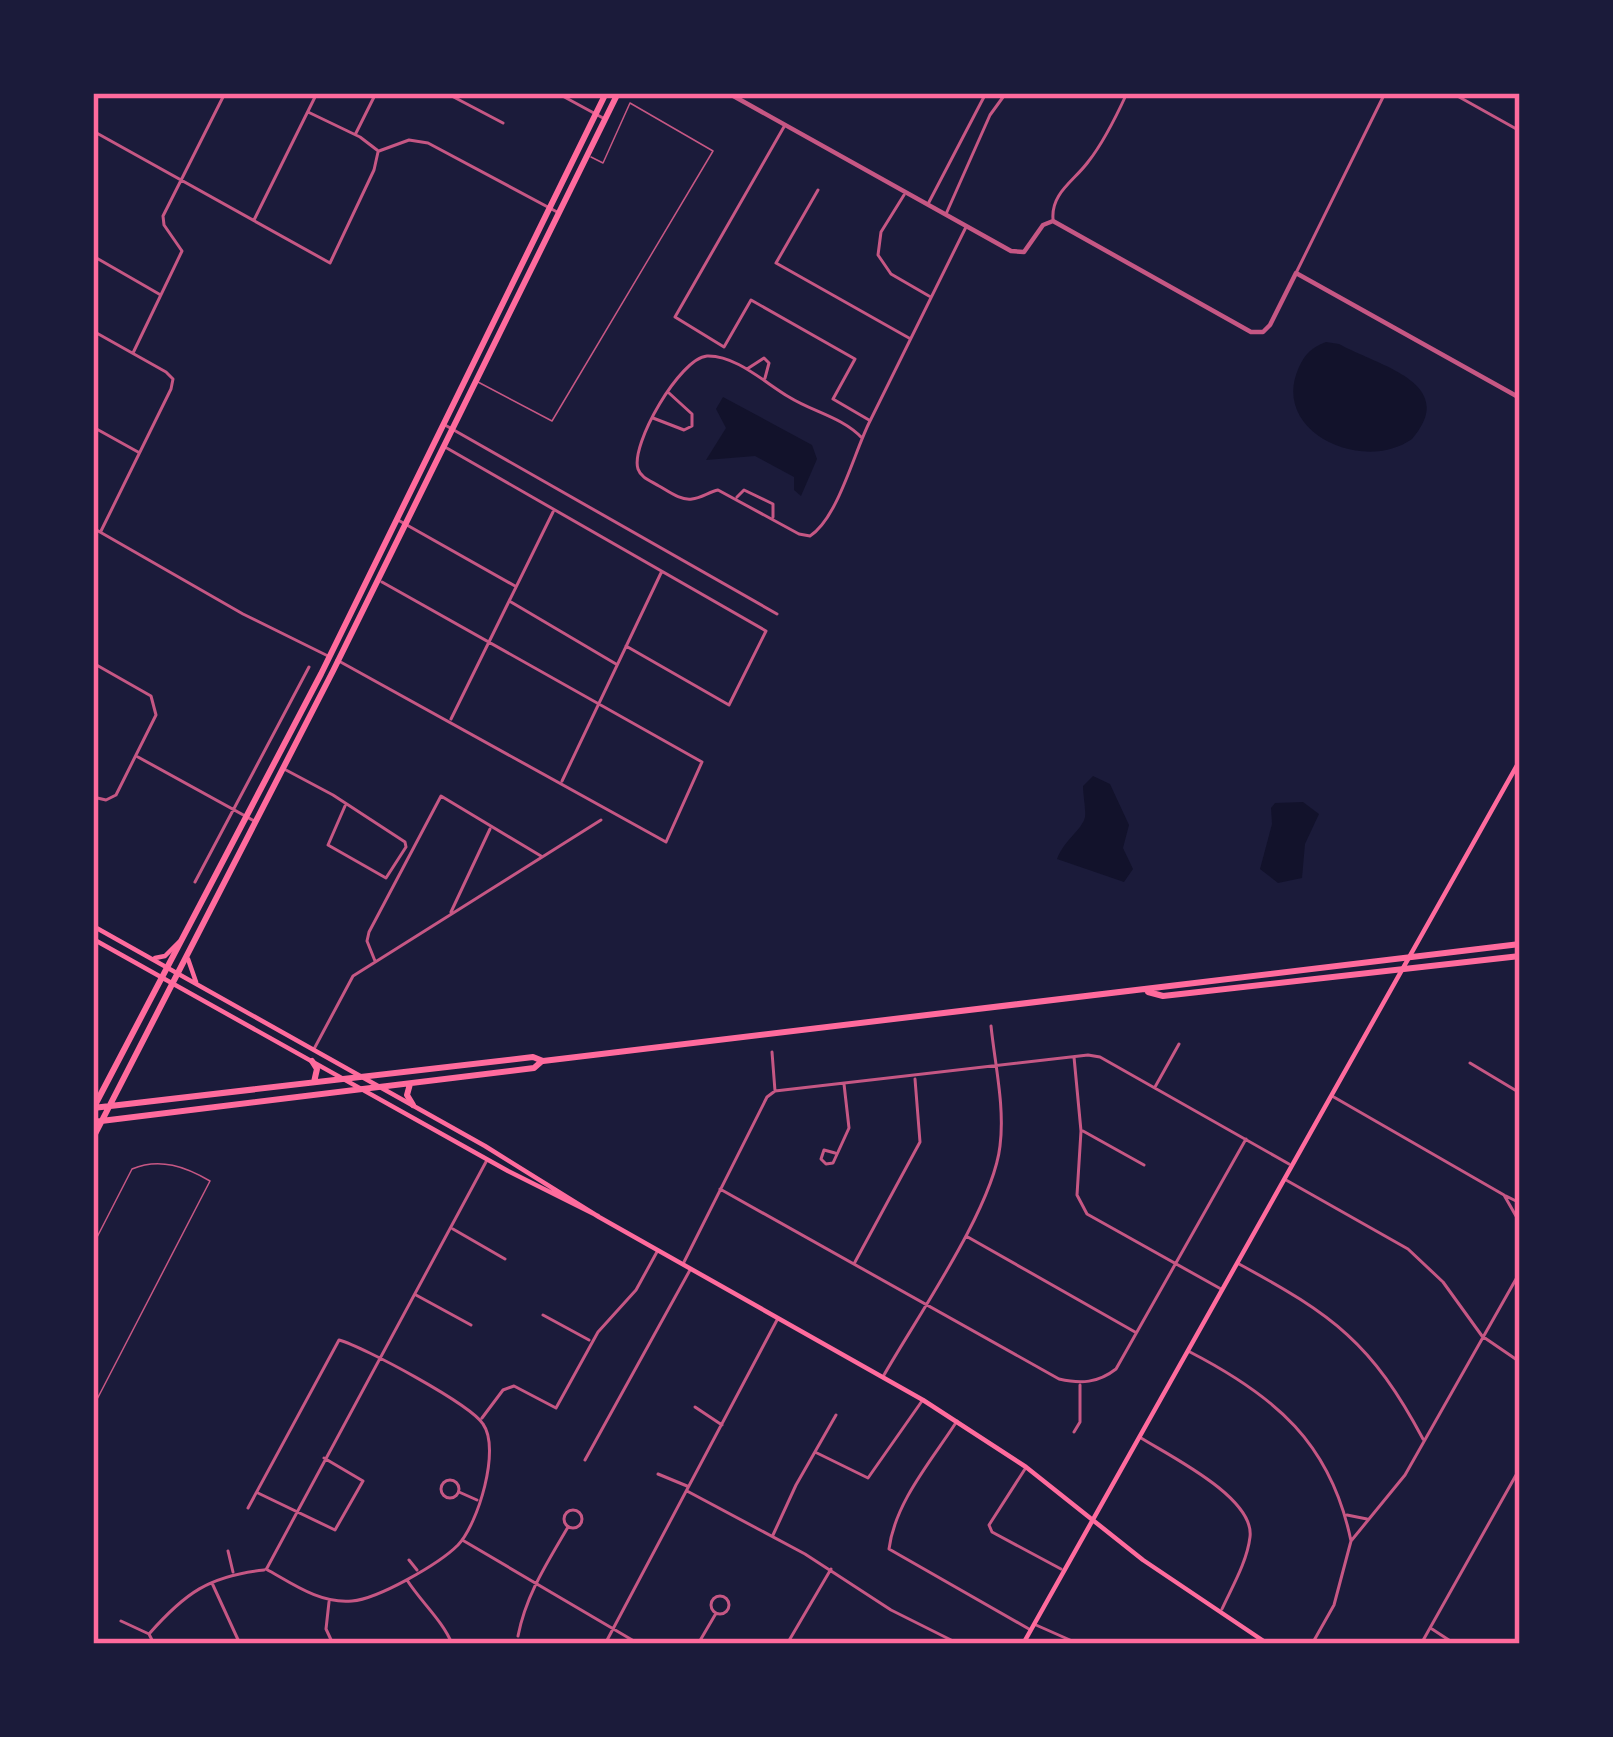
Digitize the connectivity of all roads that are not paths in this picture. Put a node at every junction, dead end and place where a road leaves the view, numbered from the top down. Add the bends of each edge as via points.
1 (225, 93) edge
2 (317, 93) edge
3 (376, 93) edge
4 (446, 93) edge
5 (557, 93) edge
6 (606, 93) edge
7 (618, 93) edge
8 (728, 93) edge
9 (986, 93) edge
10 (1006, 93) edge
11 (1127, 93) edge
12 (1385, 93) edge
13 (1452, 93) edge
14 (308, 112) junction
15 (596, 115) junction
16 (604, 119) junction
17 (503, 123) dead end
18 (785, 125) junction
19 (93, 131) edge
20 (1520, 131) edge
21 (356, 135) junction
22 (378, 152) junction
23 (587, 155) junction
24 (181, 181) junction
25 (818, 190) dead end
26 (905, 193) junction
27 (927, 206) junction
28 (550, 208) junction
29 (559, 213) junction
30 (945, 215) junction
31 (254, 220) junction
32 (1053, 221) junction
33 (966, 227) junction
34 (93, 256) edge
35 (1296, 273) junction
36 (162, 295) junction
37 (932, 298) junction
38 (93, 331) edge
39 (911, 339) junction
40 (133, 353) junction
41 (747, 369) junction
42 (765, 380) junction
43 (476, 381) junction
44 (668, 392) junction
45 (1520, 398) edge
46 (653, 418) junction
47 (870, 421) junction
48 (443, 424) junction
49 (93, 427) edge
50 (452, 429) junction
51 (862, 438) junction
52 (444, 446) junction
53 (139, 453) junction
54 (736, 498) junction
55 (554, 509) junction
56 (397, 519) junction
57 (772, 519) junction
58 (405, 525) junction
59 (93, 528) edge
60 (100, 532) junction
61 (663, 571) junction
62 (378, 580) junction
63 (516, 587) junction
64 (509, 601) junction
65 (778, 614) dead end
66 (490, 641) junction
67 (626, 646) junction
68 (329, 657) junction
69 (338, 661) junction
70 (93, 663) edge
71 (617, 664) junction
72 (309, 667) dead end
73 (599, 703) junction
74 (450, 720) junction
75 (137, 756) junction
76 (1520, 760) edge
77 (284, 769) junction
78 (561, 783) junction
79 (93, 797) edge
80 (345, 806) junction
81 (233, 810) junction
82 (245, 816) junction
83 (601, 820) dead end
84 (256, 823) junction
85 (490, 829) junction
86 (542, 857) junction
87 (195, 882) dead end
88 (450, 914) junction
89 (93, 926) edge
90 (182, 938) junction
91 (93, 939) edge
92 (138, 952) junction
93 (1518, 953) edge
94 (188, 956) junction
95 (1410, 957) junction
96 (376, 962) junction
97 (166, 968) junction
98 (147, 969) junction
99 (1403, 970) junction
100 (178, 974) junction
101 (161, 977) junction
102 (173, 984) junction
103 (200, 987) junction
104 (1147, 992) junction
105 (152, 996) junction
106 (991, 1026) dead end
107 (1179, 1044) dead end
108 (314, 1050) junction
109 (772, 1052) dead end
110 (1074, 1057) junction
111 (312, 1061) junction
112 (542, 1061) junction
113 (1470, 1063) dead end
114 (995, 1066) junction
115 (360, 1076) junction
116 (914, 1076) junction
117 (343, 1078) junction
118 (314, 1082) junction
119 (410, 1084) junction
120 (844, 1084) junction
121 (381, 1088) junction
122 (1155, 1088) junction
123 (363, 1090) junction
124 (776, 1091) junction
125 (1520, 1093) edge
126 (1332, 1096) junction
127 (110, 1106) junction
128 (413, 1106) junction
129 (93, 1108) edge
130 (97, 1122) edge
131 (1082, 1131) junction
132 (93, 1138) edge
133 (1246, 1139) junction
134 (835, 1153) dead end
135 (488, 1160) junction
136 (1144, 1165) dead end
137 (1293, 1166) junction
138 (1285, 1179) junction
139 (720, 1189) junction
140 (1504, 1195) junction
141 (1520, 1203) edge
142 (599, 1216) junction
143 (1520, 1223) edge
144 (451, 1228) junction
145 (964, 1236) junction
146 (93, 1245) edge
147 (658, 1250) junction
148 (505, 1259) dead end
149 (1238, 1263) junction
150 (683, 1264) junction
151 (854, 1264) junction
152 (1177, 1265) junction
153 (691, 1269) junction
154 (1520, 1272) edge
155 (1222, 1290) junction
156 (414, 1294) junction
157 (925, 1303) junction
158 (543, 1315) dead end
159 (777, 1320) dead end
160 (471, 1325) dead end
161 (1137, 1333) junction
162 (1482, 1336) junction
163 (592, 1342) junction
164 (1188, 1351) junction
165 (379, 1360) junction
166 (1520, 1362) edge
167 (883, 1377) junction
168 (1080, 1384) junction
169 (923, 1400) junction
170 (93, 1406) edge
171 (695, 1407) dead end
172 (836, 1415) dead end
173 (481, 1419) junction
174 (957, 1421) junction
175 (722, 1425) junction
176 (1074, 1432) dead end
177 (1139, 1437) junction
178 (1424, 1439) junction
179 (817, 1453) junction
180 (324, 1458) junction
181 (585, 1460) dead end
182 (1026, 1468) junction
183 (1520, 1468) edge
184 (658, 1474) dead end
185 (868, 1478) junction
186 (867, 1485) dead end
187 (686, 1488) junction
188 (256, 1492) junction
189 (459, 1492) dead end
190 (479, 1501) junction
191 (248, 1508) dead end
192 (294, 1514) junction
193 (1345, 1515) junction
194 (1369, 1519) junction
195 (1092, 1521) junction
196 (568, 1527) dead end
197 (772, 1537) junction
198 (462, 1540) junction
199 (1351, 1541) junction
200 (228, 1551) dead end
201 (409, 1560) dead end
202 (831, 1569) junction
203 (266, 1570) junction
204 (418, 1571) junction
205 (1064, 1571) junction
206 (234, 1573) junction
207 (406, 1579) junction
208 (211, 1582) junction
209 (535, 1582) junction
210 (330, 1600) junction
211 (716, 1613) dead end
212 (1220, 1614) junction
213 (121, 1621) dead end
214 (1033, 1627) junction
215 (1431, 1628) junction
216 (613, 1629) junction
217 (149, 1634) junction
218 (518, 1636) dead end
219 (154, 1644) edge
220 (240, 1644) edge
221 (333, 1644) edge
222 (452, 1644) edge
223 (605, 1644) edge
224 (639, 1644) edge
225 (698, 1644) edge
226 (787, 1644) edge
227 (958, 1644) edge
228 (1023, 1644) edge
229 (1078, 1644) edge
230 (1268, 1644) edge
231 (1312, 1644) edge
232 (1421, 1644) edge
233 (1455, 1644) edge

1 - 24 street
2 - 14 street
3 - 21 street
4 - 17 street
5 - 15 street
6 - 15 main road
7 - 16 main road
8 - 18 street
9 - 27 street
10 - 30 street
11 - 32 street via 1088,163 1060,193
12 - 35 street
13 - 20 street
14 - 21 street
14 - 31 street
15 - 16 street
15 - 28 main road
16 - 23 main road
18 - 26 street
18 - 47 street via 675,317 724,346 751,300 855,359 833,399
19 - 24 street
21 - 22 street
22 - 28 street via 409,140 428,143
22 - 31 street via 330,263
23 - 29 main road
23 - 43 lane via 603,163 630,103 713,151 552,421
24 - 31 street
24 - 36 street via 162,221 182,251
25 - 39 street via 776,263
26 - 27 street
26 - 37 street via 881,232 878,255 890,274
27 - 30 street
28 - 29 street
28 - 48 main road
29 - 43 main road
30 - 33 street
32 - 33 street via 1024,252
32 - 35 street via 1251,332 1270,325
33 - 37 street
34 - 36 street
35 - 45 street
36 - 40 street
37 - 39 street
38 - 40 street
39 - 47 street
40 - 53 street via 173,380
41 - 42 street
41 - 42 street via 767,360
41 - 44 street via 700,357
42 - 51 street
43 - 50 main road
44 - 46 street
44 - 46 street via 692,414 692,426
46 - 54 street via 638,448 640,475 690,501 718,490
47 - 51 street
48 - 50 street
48 - 56 main road
49 - 53 street
50 - 52 main road
50 - 65 street
51 - 57 street via 820,529 800,534
52 - 55 street
52 - 58 main road
53 - 60 street
54 - 57 street
54 - 57 street via 755,493 775,506
55 - 61 street
55 - 63 street
56 - 58 street
56 - 68 main road
58 - 62 main road
58 - 63 street
59 - 60 street
60 - 68 street
61 - 67 street
61 - 67 street via 766,631 729,705
62 - 66 street
62 - 69 main road
63 - 64 street
64 - 66 street
64 - 71 street
66 - 73 street
66 - 74 street
67 - 71 street
68 - 69 street
68 - 82 main road
69 - 74 street
69 - 77 main road
70 - 75 street via 154,703
71 - 73 street
72 - 81 street
73 - 78 street
73 - 78 street via 702,762 666,842
74 - 78 street
75 - 79 street via 116,795
75 - 81 street
76 - 95 main road
77 - 80 street
77 - 84 main road
80 - 80 street via 405,842 386,878 328,844
81 - 82 street
81 - 87 street
82 - 84 street
82 - 90 main road
83 - 86 street
84 - 94 main road
85 - 86 street
85 - 88 street
85 - 96 street via 441,796 369,932
86 - 88 street
88 - 96 street
89 - 92 main road
90 - 92 main road via 162,958
90 - 97 main road
91 - 98 main road
92 - 97 main road
93 - 95 main road
93 - 99 main road
94 - 100 main road
94 - 103 main road
95 - 99 main road
95 - 104 main road
96 - 108 street via 352,977
97 - 100 main road
97 - 101 main road
98 - 101 main road
98 - 105 main road
99 - 104 main road
99 - 126 main road
100 - 102 main road
100 - 103 main road
101 - 102 main road
101 - 105 main road
102 - 111 main road
102 - 127 main road
103 - 108 main road
104 - 112 main road
105 - 129 main road
106 - 114 street
107 - 122 street
108 - 115 main road
109 - 124 street
110 - 114 street
110 - 122 street via 1100,1058
110 - 131 street
111 - 117 main road
111 - 118 main road
112 - 115 main road
112 - 119 main road
113 - 125 street
114 - 116 street
114 - 145 street via 1001,1144
115 - 117 main road
115 - 121 main road
116 - 120 street
116 - 151 street via 920,1142
117 - 118 main road
117 - 123 main road
118 - 127 main road
119 - 121 main road
119 - 128 main road
120 - 124 street
120 - 134 street via 849,1128
121 - 123 main road
121 - 128 main road
122 - 133 street
123 - 130 main road
123 - 135 main road
124 - 139 street
126 - 137 main road
126 - 140 street
127 - 129 main road
127 - 130 main road
128 - 142 main road
130 - 132 main road
131 - 136 street
131 - 152 street via 1077,1195 1087,1214
133 - 137 street
133 - 152 street
135 - 142 main road
135 - 144 street
137 - 138 main road
138 - 149 main road
138 - 162 street via 1408,1249
139 - 150 street
139 - 151 street
140 - 141 street
140 - 143 street
142 - 147 main road
144 - 148 street
144 - 156 street
145 - 157 street
145 - 161 street
146 - 170 lane via 132,1169 182,1165 211,1181
147 - 150 main road
147 - 163 street
149 - 155 main road
149 - 178 street via 1336,1321 1401,1396
150 - 153 main road
151 - 157 street
152 - 155 street
152 - 161 street
153 - 167 main road
153 - 181 street
154 - 162 street
155 - 164 main road
156 - 160 street
156 - 165 street
157 - 167 street
157 - 168 street
158 - 163 street
159 - 175 street
161 - 168 street via 1116,1369
162 - 166 street
162 - 178 street
163 - 173 street via 556,1408 514,1386
164 - 177 main road
164 - 193 street via 1292,1421 1327,1469
165 - 173 street
165 - 180 street
165 - 188 street via 339,1340
167 - 169 main road
168 - 176 street
169 - 174 main road
169 - 185 street
171 - 175 street
172 - 179 street
173 - 190 street via 492,1453
174 - 182 main road
174 - 214 street via 903,1506 889,1549
175 - 187 street
177 - 195 main road
177 - 212 street via 1208,1479 1248,1521 1250,1537
178 - 194 street
179 - 185 street
179 - 197 street
180 - 192 street
180 - 192 street via 362,1485 335,1530
182 - 195 main road
182 - 205 street via 989,1526
183 - 215 street
184 - 187 street
185 - 186 street
187 - 197 street
187 - 216 street
188 - 191 street
188 - 192 street
189 - 190 street
190 - 198 street
192 - 203 street
193 - 194 street
193 - 199 street
194 - 199 street
195 - 205 main road
195 - 212 main road
196 - 209 street
197 - 202 street
198 - 204 street
198 - 209 street
199 - 231 street via 1334,1605
200 - 206 street
201 - 204 street
202 - 226 street
202 - 227 street
203 - 206 street
203 - 210 street
204 - 207 street
205 - 214 main road
206 - 208 street
207 - 210 street via 356,1601
207 - 222 street
208 - 217 street via 180,1599
208 - 220 street
209 - 216 street
209 - 218 street
210 - 221 street
211 - 225 street
212 - 230 main road
213 - 217 street
214 - 228 main road
214 - 229 street
215 - 232 street
215 - 233 street
216 - 223 street
216 - 224 street
217 - 219 street

